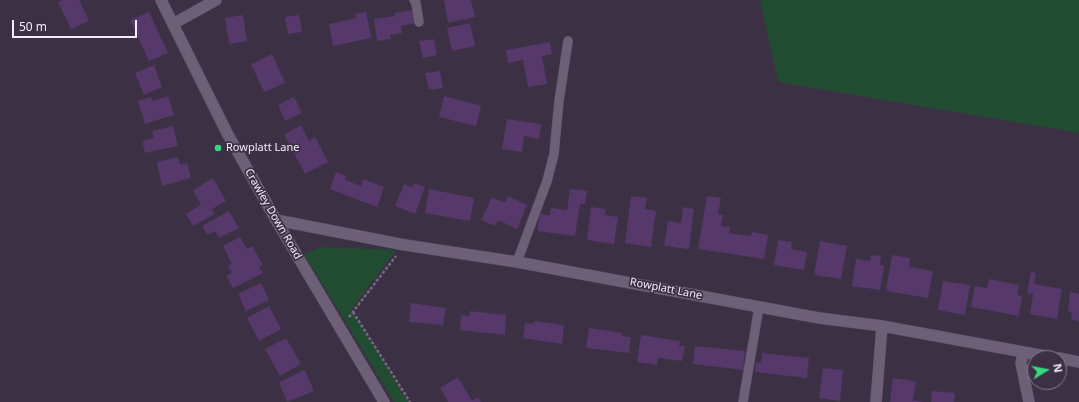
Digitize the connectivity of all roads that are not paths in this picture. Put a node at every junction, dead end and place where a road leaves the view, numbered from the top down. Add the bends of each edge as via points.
1 (161, 0) edge
2 (216, 0) edge
3 (414, 0) edge
4 (419, 22) dead end
5 (173, 24) junction
6 (568, 41) dead end
7 (276, 220) junction
8 (516, 262) junction
9 (759, 307) junction
10 (882, 326) junction
11 (1023, 353) junction
12 (1027, 354) edge
13 (1067, 360) edge
14 (1079, 362) edge
15 (384, 402) edge
16 (743, 402) edge
17 (876, 402) edge
18 (1029, 402) edge

1 - 5 street, Crawley Down Road
2 - 5 street
3 - 4 lane
5 - 7 street, Crawley Down Road via 227,133
6 - 8 lane via 554,154 547,181
7 - 8 street, Rowplatt Lane via 405,245
7 - 15 street, Crawley Down Road
8 - 9 street, Rowplatt Lane
9 - 10 street, Rowplatt Lane
9 - 16 lane
10 - 11 street, Rowplatt Lane
10 - 17 street
11 - 12 street, Rowplatt Lane
11 - 18 street via 1021,363
13 - 14 street

